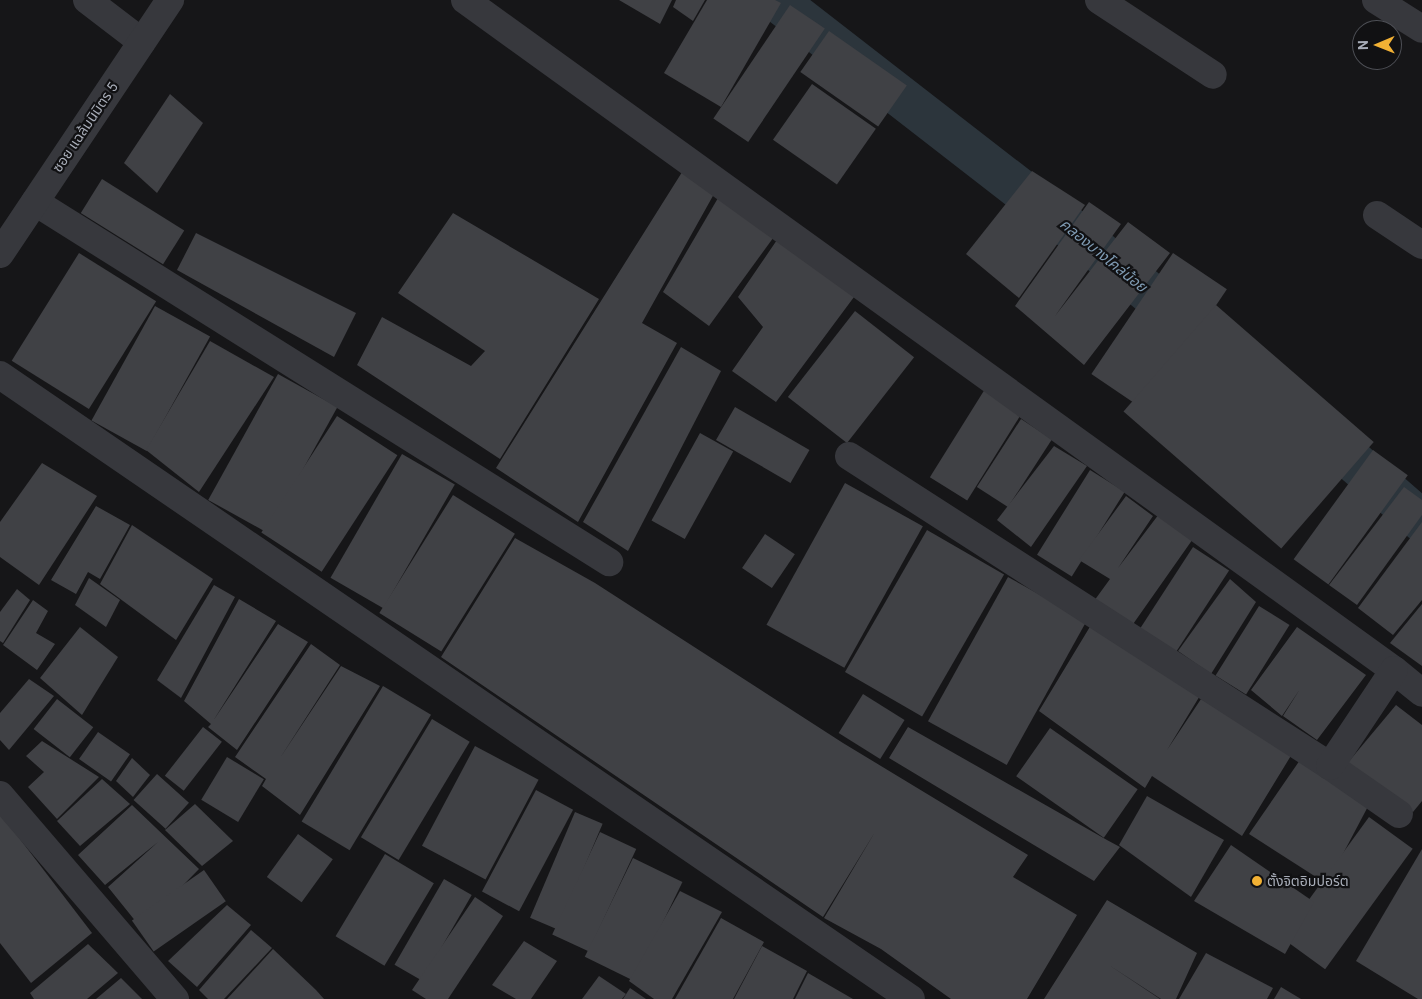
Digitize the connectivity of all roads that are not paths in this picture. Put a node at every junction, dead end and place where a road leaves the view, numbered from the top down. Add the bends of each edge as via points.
1 (87, 0) edge
2 (170, 0) edge
3 (465, 0) edge
4 (1099, 0) edge
5 (1376, 0) edge
6 (1422, 29) edge
7 (142, 42) junction
8 (1213, 75) dead end
9 (35, 202) junction
10 (1377, 214) dead end
11 (1422, 245) edge
12 (0, 254) edge
13 (0, 375) edge
14 (849, 456) dead end
15 (609, 562) dead end
16 (1394, 670) junction
17 (1422, 693) edge
18 (1330, 766) junction
19 (0, 795) edge
20 (1399, 814) dead end
21 (175, 999) edge
22 (911, 999) edge

1 - 7 street
2 - 7 street, ซอย แฉล้มนิมิตร 5
3 - 16 street
4 - 8 street
5 - 6 street
7 - 9 street, ซอย แฉล้มนิมิตร 5
9 - 12 street, ซอย แฉล้มนิมิตร 5
9 - 15 street
10 - 11 street
13 - 22 street
14 - 18 street
16 - 17 street
16 - 18 street
18 - 20 street
19 - 21 street

